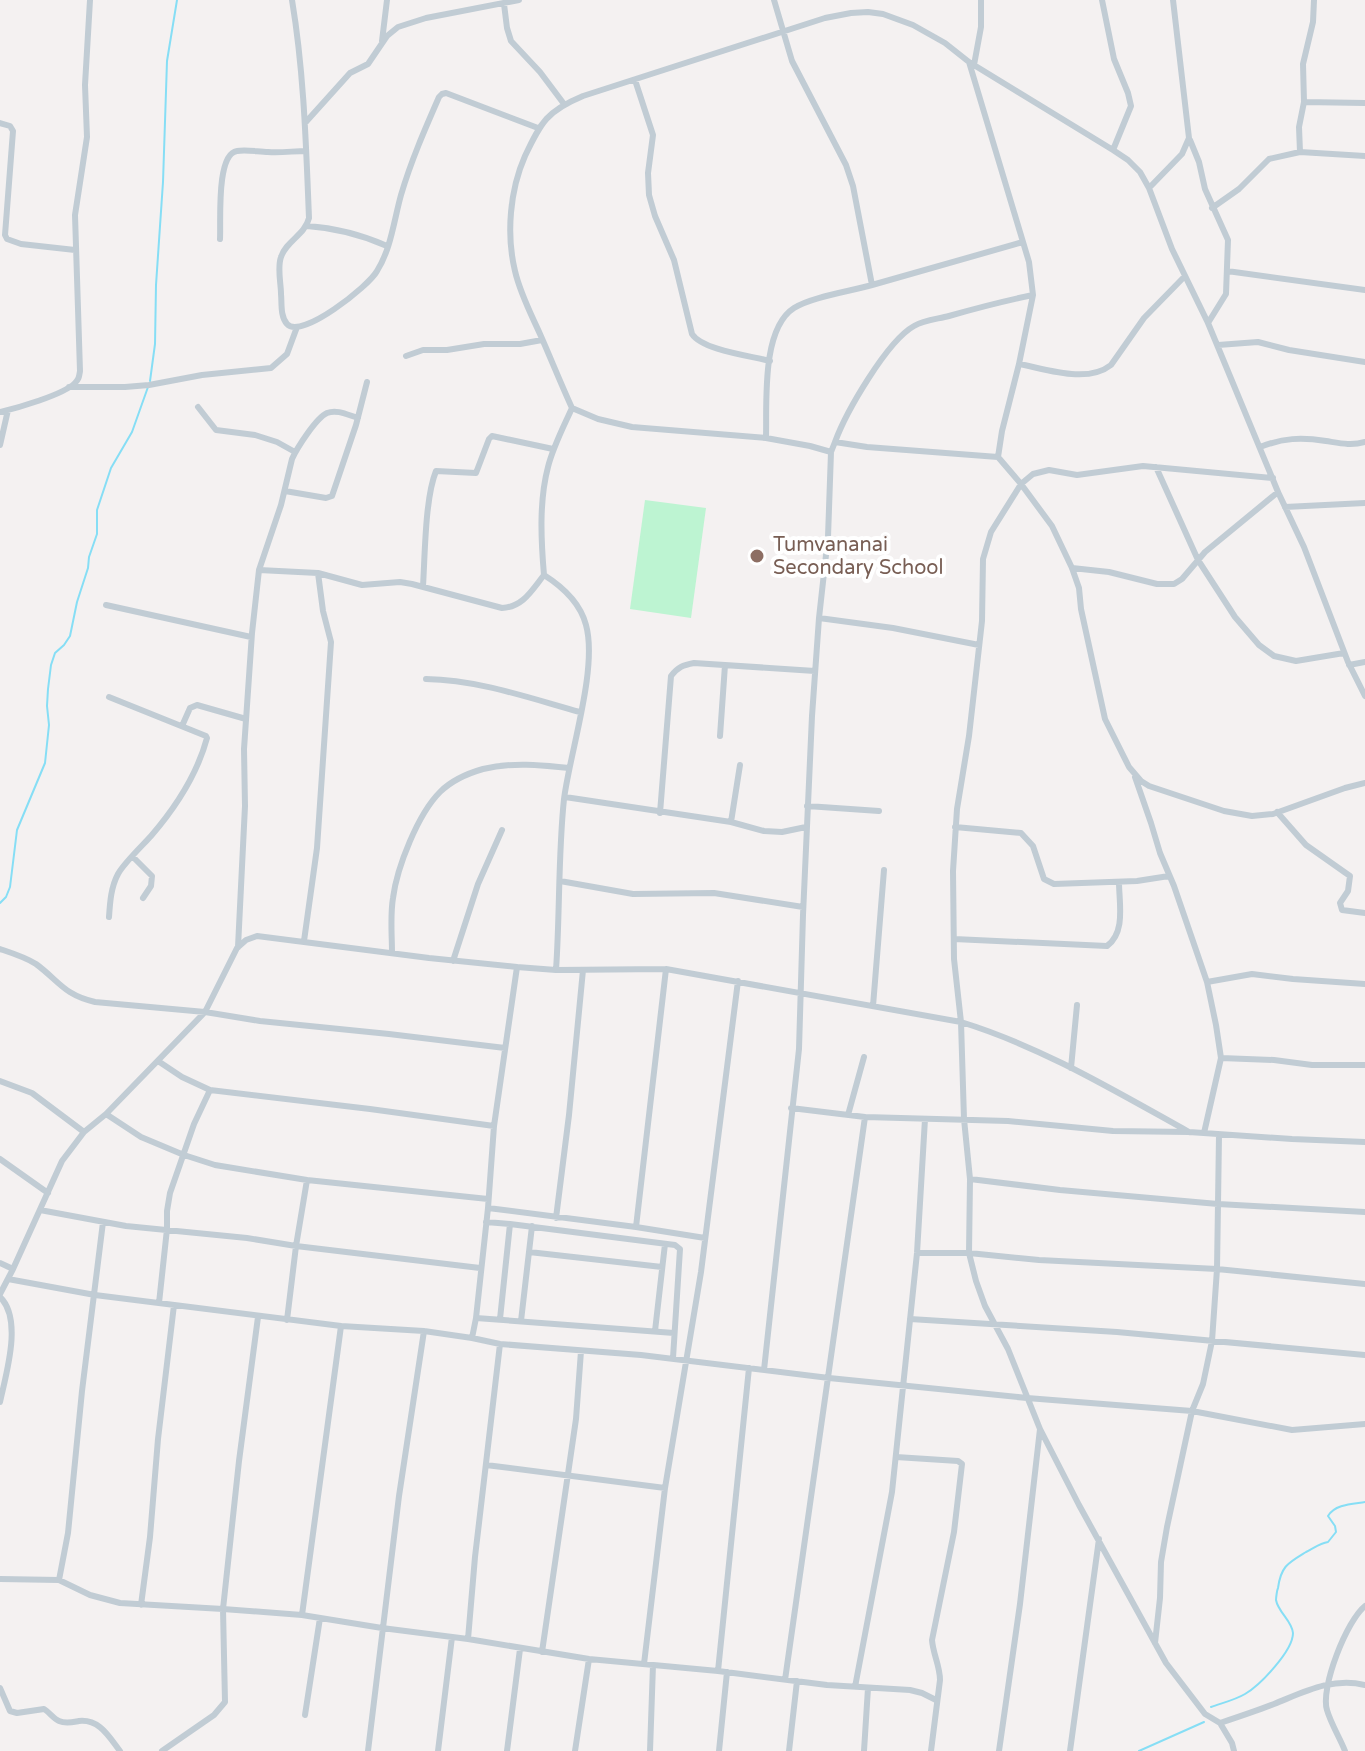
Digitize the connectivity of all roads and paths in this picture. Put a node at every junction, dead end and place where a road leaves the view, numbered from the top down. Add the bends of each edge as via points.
1 (90, 0) edge
2 (292, 0) edge
3 (387, 0) edge
4 (519, 0) edge
5 (774, 0) edge
6 (981, 0) edge
7 (1102, 0) edge
8 (1173, 0) edge
9 (1314, 0) edge
10 (504, 4) junction
11 (783, 31) junction
12 (381, 44) junction
13 (971, 64) junction
14 (635, 80) junction
15 (1304, 102) junction
16 (1365, 103) edge
17 (564, 104) junction
18 (0, 123) edge
19 (305, 123) junction
20 (538, 128) junction
21 (1189, 138) junction
22 (1113, 150) junction
23 (306, 151) junction
24 (1300, 152) junction
25 (1365, 156) edge
26 (1149, 188) junction
27 (1212, 208) junction
28 (3, 219) edge
29 (307, 226) junction
30 (220, 239) dead end
31 (1023, 242) junction
32 (387, 246) junction
33 (75, 250) junction
34 (1227, 271) junction
35 (1185, 276) junction
36 (872, 285) junction
37 (1365, 290) edge
38 (1033, 295) junction
39 (1208, 323) junction
40 (297, 327) junction
41 (542, 340) junction
42 (1218, 345) junction
43 (406, 356) dead end
44 (770, 361) junction
45 (1365, 362) edge
46 (1019, 364) junction
47 (367, 382) dead end
48 (69, 387) junction
49 (198, 407) dead end
50 (572, 408) junction
51 (8, 410) junction
52 (0, 412) edge
53 (358, 418) junction
54 (766, 438) junction
55 (835, 442) junction
56 (1365, 442) edge
57 (0, 445) edge
58 (1260, 447) junction
59 (553, 449) junction
60 (295, 452) junction
61 (831, 452) junction
62 (998, 457) junction
63 (1156, 467) junction
64 (1273, 478) junction
65 (1021, 484) junction
66 (285, 491) junction
67 (1278, 492) junction
68 (1365, 503) edge
69 (1285, 507) junction
70 (1198, 560) junction
71 (1072, 568) junction
72 (259, 570) junction
73 (318, 573) junction
74 (544, 575) junction
75 (423, 586) junction
76 (106, 605) dead end
77 (819, 618) junction
78 (251, 637) junction
79 (979, 645) junction
80 (1344, 653) junction
81 (1365, 662) edge
82 (725, 665) junction
83 (1349, 665) junction
84 (815, 671) junction
85 (426, 679) dead end
86 (1365, 696) edge
87 (109, 697) dead end
88 (580, 712) junction
89 (246, 719) junction
90 (182, 726) junction
91 (720, 736) dead end
92 (740, 765) dead end
93 (569, 768) junction
94 (1134, 774) junction
95 (1365, 783) edge
96 (565, 797) junction
97 (807, 806) junction
98 (879, 811) dead end
99 (1277, 812) junction
100 (660, 813) junction
101 (731, 822) junction
102 (806, 827) junction
103 (955, 827) junction
104 (502, 830) dead end
105 (133, 857) junction
106 (884, 870) dead end
107 (1169, 876) junction
108 (560, 881) junction
109 (1119, 882) junction
110 (143, 898) dead end
111 (803, 907) junction
112 (1365, 913) edge
113 (109, 917) dead end
114 (954, 939) junction
115 (304, 941) junction
116 (237, 948) junction
117 (0, 949) edge
118 (392, 953) junction
119 (453, 961) junction
120 (517, 967) junction
121 (666, 969) junction
122 (556, 970) junction
123 (583, 970) junction
124 (738, 981) junction
125 (1207, 982) junction
126 (1365, 984) edge
127 (800, 994) junction
128 (1077, 1005) dead end
129 (873, 1006) junction
130 (205, 1012) junction
131 (961, 1022) junction
132 (505, 1048) junction
133 (864, 1057) dead end
134 (1221, 1058) junction
135 (158, 1061) junction
136 (1365, 1065) edge
137 (1071, 1068) junction
138 (0, 1081) edge
139 (210, 1090) junction
140 (791, 1108) junction
141 (106, 1114) junction
142 (848, 1115) junction
143 (865, 1117) junction
144 (925, 1119) junction
145 (964, 1119) junction
146 (494, 1126) junction
147 (84, 1132) junction
148 (1189, 1132) junction
149 (1204, 1133) junction
150 (1219, 1135) junction
151 (1365, 1142) edge
152 (184, 1155) junction
153 (0, 1159) edge
154 (970, 1179) junction
155 (307, 1180) junction
156 (48, 1193) junction
157 (488, 1199) junction
158 (1218, 1204) junction
159 (488, 1208) junction
160 (40, 1210) junction
161 (1365, 1212) edge
162 (556, 1218) junction
163 (103, 1222) junction
164 (486, 1222) junction
165 (510, 1224) junction
166 (532, 1226) junction
167 (636, 1227) junction
168 (167, 1229) junction
169 (705, 1238) junction
170 (665, 1244) junction
171 (296, 1246) junction
172 (529, 1252) junction
173 (917, 1253) junction
174 (969, 1253) junction
175 (0, 1263) edge
176 (662, 1267) junction
177 (480, 1268) junction
178 (13, 1269) junction
179 (1217, 1269) junction
180 (8, 1279) junction
181 (1365, 1284) edge
182 (0, 1295) edge
183 (95, 1295) junction
184 (159, 1303) junction
185 (174, 1305) junction
186 (258, 1317) junction
187 (476, 1318) junction
188 (500, 1319) junction
189 (910, 1319) junction
190 (287, 1320) junction
191 (521, 1321) junction
192 (996, 1325) junction
193 (341, 1326) junction
194 (424, 1331) junction
195 (655, 1331) junction
196 (674, 1333) junction
197 (472, 1338) junction
198 (1212, 1341) junction
199 (500, 1344) junction
200 (581, 1351) junction
201 (1365, 1355) edge
202 (673, 1358) junction
203 (687, 1360) junction
204 (749, 1368) junction
205 (764, 1370) junction
206 (829, 1378) junction
207 (903, 1386) junction
208 (1027, 1398) junction
209 (0, 1402) edge
210 (1192, 1411) junction
211 (1365, 1424) edge
212 (1040, 1429) junction
213 (896, 1457) junction
214 (486, 1465) junction
215 (568, 1476) junction
216 (665, 1488) junction
217 (1099, 1539) junction
218 (0, 1579) edge
219 (59, 1580) junction
220 (141, 1605) junction
221 (1365, 1606) edge
222 (223, 1609) junction
223 (302, 1615) junction
224 (320, 1618) junction
225 (382, 1628) junction
226 (452, 1637) junction
227 (468, 1639) junction
228 (1155, 1643) junction
229 (520, 1649) junction
230 (542, 1652) junction
231 (589, 1659) junction
232 (644, 1664) junction
233 (653, 1665) junction
234 (718, 1671) junction
235 (727, 1672) junction
236 (785, 1680) junction
237 (797, 1681) junction
238 (1326, 1684) junction
239 (1365, 1685) edge
240 (855, 1687) junction
241 (0, 1688) edge
242 (868, 1688) junction
243 (936, 1700) junction
244 (305, 1715) dead end
245 (1220, 1723) junction
246 (120, 1751) edge
247 (162, 1751) edge
248 (368, 1751) edge
249 (438, 1751) edge
250 (507, 1751) edge
251 (575, 1751) edge
252 (650, 1751) edge
253 (719, 1751) edge
254 (789, 1751) edge
255 (864, 1751) edge
256 (931, 1751) edge
257 (999, 1751) edge
258 (1070, 1751) edge
259 (1234, 1751) edge
260 (1345, 1751) edge

1 - 33 street via 87,137
2 - 19 street
3 - 12 street
4 - 10 street
5 - 11 street
6 - 13 street via 981,27
7 - 22 street via 1131,106
8 - 21 street
9 - 15 street via 1303,64
10 - 12 street via 412,22 391,31
10 - 17 street via 511,41
11 - 13 street via 851,13 883,14 945,43
11 - 14 street
11 - 36 street via 792,61 846,165
12 - 19 street via 368,64 350,73
13 - 22 street
13 - 31 street
14 - 17 street
14 - 44 street via 653,135 649,195 674,260 693,337
15 - 16 street
15 - 24 street
17 - 20 street
18 - 28 street via 13,131
19 - 23 street
20 - 32 street via 442,94 415,154
20 - 41 street via 512,193 511,216 514,269
21 - 26 street via 1182,154
21 - 27 street
22 - 26 street via 1140,172
23 - 29 street
23 - 30 street via 230,154 223,171
24 - 25 street
24 - 27 street via 1269,159
26 - 35 street
27 - 34 street via 1228,240
28 - 33 street via 9,241
29 - 32 street via 343,230
29 - 40 street via 280,259 283,315 288,325
31 - 36 street
31 - 38 street
32 - 40 street via 376,274 363,288
33 - 48 street via 80,371
34 - 37 street
34 - 39 street via 1226,294
35 - 39 street
35 - 46 street via 1104,370 1079,374
36 - 44 street via 795,307 776,329
38 - 46 street
38 - 55 street via 909,330 857,397
39 - 42 street
40 - 48 street via 287,354 271,368 149,385
41 - 43 street
41 - 50 street
42 - 45 street via 1258,342
42 - 58 street
44 - 54 street
46 - 62 street
47 - 53 street
48 - 51 street
49 - 60 street via 216,430 255,435
50 - 54 street via 632,427
50 - 59 street
51 - 52 street
51 - 57 street
53 - 60 street via 326,413
53 - 66 street via 332,496
54 - 61 street
55 - 61 street
55 - 62 street
56 - 58 street via 1284,439
58 - 64 street
59 - 74 street via 543,500
59 - 75 street via 492,436 476,473 436,471
60 - 66 street
61 - 77 street
62 - 65 street
63 - 64 street
63 - 65 street via 1077,475 1049,470
63 - 70 street
64 - 67 street
65 - 71 street via 1052,526
65 - 79 street via 986,546
66 - 72 street
67 - 69 street
67 - 70 street
68 - 69 street
69 - 80 street
70 - 71 street via 1169,585
70 - 80 street via 1267,652 1296,661
71 - 94 street via 1105,719
72 - 73 street
72 - 78 street
73 - 75 street via 362,585
73 - 115 street via 331,655 317,848
74 - 75 street via 524,600 509,607
74 - 88 street via 573,598 587,626 588,666
76 - 78 street
77 - 79 street
77 - 84 street
78 - 89 street
79 - 103 street
80 - 83 street
81 - 83 street
82 - 84 street
82 - 91 street
82 - 100 street via 681,665 671,676
83 - 86 street
84 - 97 street
85 - 88 street via 490,686
87 - 90 street
88 - 93 street
89 - 90 street via 197,705
89 - 116 street
90 - 105 street via 206,736 199,761 186,789
92 - 101 street
93 - 96 street
93 - 118 street via 489,767 437,795 406,850 397,881
94 - 99 street via 1149,786 1224,811 1252,816
94 - 107 street
95 - 99 street
96 - 100 street
96 - 108 street
97 - 98 street
97 - 102 street
99 - 112 street via 1306,845 1350,876 1341,908
100 - 101 street
101 - 102 street via 775,832
102 - 111 street
103 - 109 street via 1021,833 1050,883
103 - 114 street
104 - 119 street
105 - 110 street via 152,876
105 - 113 street via 117,875
106 - 129 street
107 - 109 street
107 - 125 street
108 - 111 street via 633,894 714,893
108 - 122 street
109 - 114 street via 1120,925 1107,946
111 - 127 street
114 - 131 street
115 - 116 street via 257,936
115 - 118 street
116 - 130 street
117 - 130 street via 36,964 83,999
118 - 119 street
119 - 120 street
120 - 122 street
120 - 132 street
121 - 123 street
121 - 124 street
121 - 167 street
122 - 123 street
123 - 162 street
124 - 127 street
124 - 169 street
125 - 126 street via 1252,974
125 - 134 street
127 - 129 street
127 - 140 street
128 - 137 street
129 - 131 street
130 - 132 street
130 - 135 street
131 - 137 street
131 - 145 street
132 - 146 street
133 - 142 street
134 - 136 street
134 - 149 street
135 - 139 street
135 - 141 street
137 - 148 street
138 - 147 street via 32,1093
139 - 146 street
139 - 152 street
140 - 142 street
140 - 205 street
141 - 147 street
141 - 152 street via 141,1137
142 - 143 street
143 - 144 street
143 - 206 street
144 - 145 street
144 - 173 street
145 - 148 street
145 - 154 street
146 - 157 street
147 - 156 street via 62,1161
148 - 149 street
149 - 150 street
150 - 151 street
150 - 158 street
152 - 155 street via 237,1170
152 - 168 street via 170,1193
153 - 156 street
154 - 158 street
154 - 174 street
155 - 157 street
155 - 171 street
156 - 160 street
157 - 159 street
158 - 161 street
158 - 179 street
159 - 162 street
159 - 164 street
160 - 163 street
160 - 178 street
162 - 167 street
163 - 168 street
163 - 183 street
164 - 165 street
164 - 177 street
165 - 166 street
165 - 188 street
166 - 170 street
166 - 172 street
167 - 169 street
168 - 171 street
168 - 184 street
169 - 203 street
170 - 176 street
170 - 196 street via 675,1245 681,1254
171 - 177 street
171 - 190 street
172 - 176 street
172 - 191 street
173 - 174 street
173 - 189 street
174 - 179 street
174 - 192 street via 980,1294
175 - 178 street
176 - 195 street
177 - 187 street
178 - 180 street
179 - 181 street
179 - 198 street
180 - 182 street
180 - 183 street
182 - 209 street via 12,1323
183 - 184 street
183 - 219 street
184 - 185 street
185 - 186 street
185 - 220 street
186 - 190 street
186 - 222 street
187 - 188 street
187 - 197 street
188 - 191 street
189 - 192 street
189 - 207 street
190 - 193 street
191 - 195 street
192 - 198 street
192 - 208 street
193 - 194 street
193 - 223 street
194 - 197 street
194 - 225 street
195 - 196 street
196 - 202 street
197 - 199 street
198 - 201 street
198 - 210 street
199 - 200 street
199 - 214 street
200 - 202 street
200 - 215 street
202 - 203 street
203 - 204 street
203 - 216 street
204 - 205 street
204 - 234 street
205 - 206 street
206 - 207 street
206 - 236 street
207 - 208 street
207 - 213 street
208 - 210 street
208 - 212 street
210 - 211 street via 1292,1430
210 - 228 street via 1161,1562
212 - 217 street
212 - 257 street
213 - 240 street
213 - 243 street via 962,1464 932,1640 940,1672
214 - 215 street
214 - 227 street
215 - 216 street
215 - 230 street
216 - 232 street
217 - 228 street
217 - 258 street
218 - 219 street
219 - 220 street via 90,1595
220 - 222 street
221 - 238 street via 1347,1629
222 - 223 street
222 - 247 street via 225,1702
223 - 224 street
224 - 225 street
224 - 244 street
225 - 226 street
225 - 248 street
226 - 227 street
226 - 249 street
227 - 229 street
228 - 245 street via 1205,1714
229 - 230 street
229 - 250 street
230 - 231 street
231 - 232 street
231 - 251 street
232 - 233 street
233 - 234 street
233 - 252 street
234 - 235 street
235 - 236 street
235 - 253 street
236 - 237 street
237 - 240 street
237 - 254 street
238 - 239 street
238 - 245 street
238 - 260 street via 1326,1709
240 - 242 street
241 - 246 street via 10,1711 44,1709 63,1723 93,1722
242 - 243 street via 915,1691
242 - 255 street
243 - 256 street
245 - 259 street

